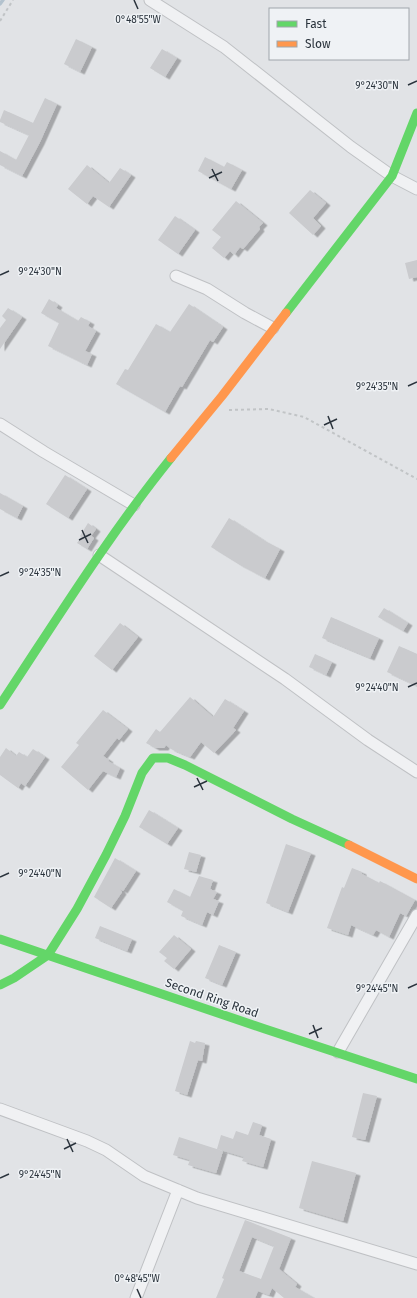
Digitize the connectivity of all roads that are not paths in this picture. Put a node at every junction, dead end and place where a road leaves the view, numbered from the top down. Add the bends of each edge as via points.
1 (150, 0) edge
2 (417, 113) edge
3 (392, 176) junction
4 (417, 189) edge
5 (176, 276) dead end
6 (273, 328) junction
7 (0, 424) edge
8 (134, 505) junction
9 (99, 555) junction
10 (0, 705) edge
11 (417, 772) edge
12 (417, 879) edge
13 (417, 915) edge
14 (0, 939) edge
15 (48, 955) junction
16 (0, 985) edge
17 (338, 1052) junction
18 (417, 1079) edge
19 (0, 1109) edge
20 (178, 1190) junction
21 (417, 1264) edge
22 (136, 1298) edge

1 - 3 street via 224,47
2 - 3 street
3 - 4 street
3 - 6 street
5 - 6 street via 207,288
6 - 8 street
7 - 8 street
8 - 9 street
9 - 10 street
9 - 11 street via 285,679 368,740
12 - 15 street via 185,765 168,758 154,758 142,773 125,816 77,909
13 - 17 street
14 - 15 street, Second Ring Road
15 - 16 street
15 - 17 street, Second Ring Road
17 - 18 street, Second Ring Road
19 - 20 street via 87,1141 106,1150 144,1176
20 - 21 street via 197,1198
20 - 22 street

